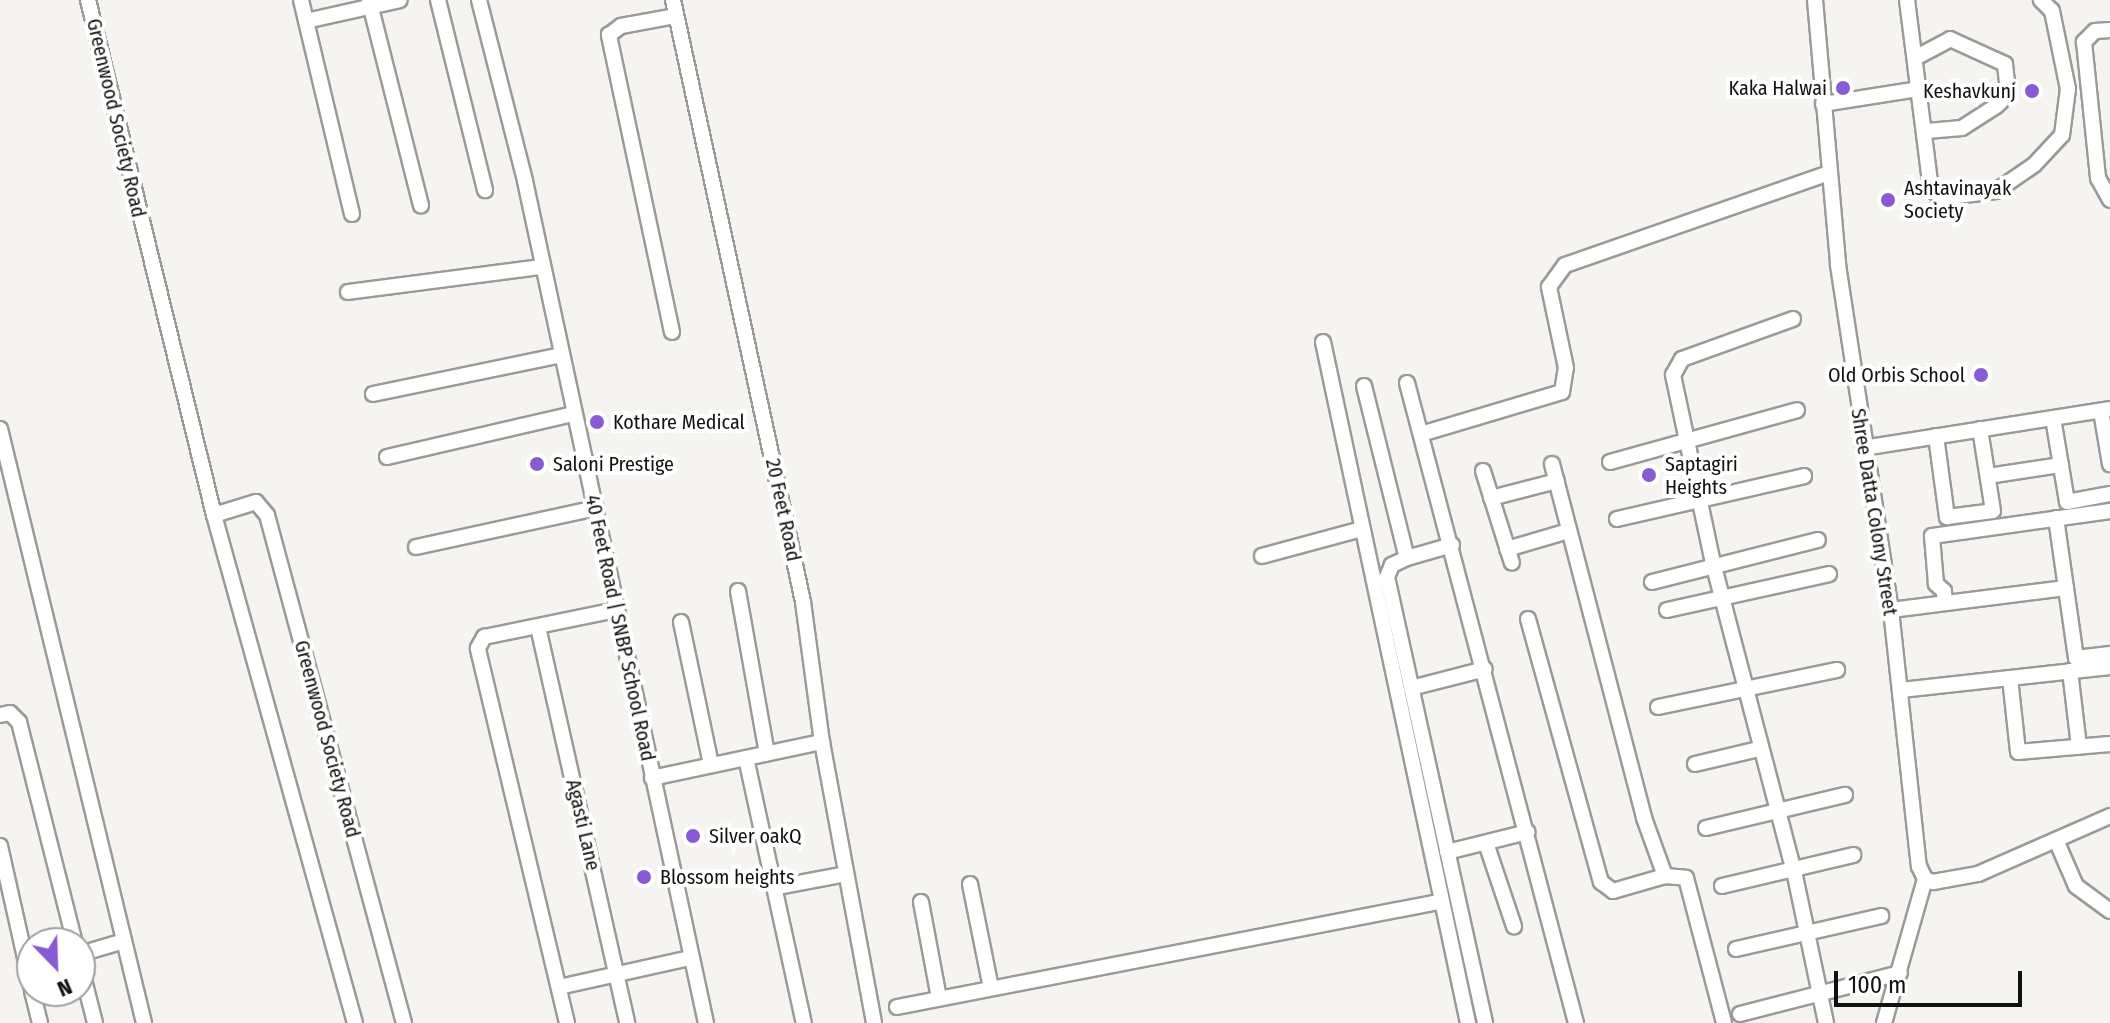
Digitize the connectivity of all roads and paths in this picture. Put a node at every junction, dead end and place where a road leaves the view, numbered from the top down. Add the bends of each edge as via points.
1 (88, 0) edge
2 (301, 0) edge
3 (400, 0) edge
4 (438, 0) edge
5 (479, 0) edge
6 (673, 0) edge
7 (1815, 0) edge
8 (1907, 0) edge
9 (2041, 0) edge
10 (370, 3) edge
11 (676, 16) junction
12 (306, 21) junction
13 (2110, 30) edge
14 (1915, 58) junction
15 (1919, 89) junction
16 (1823, 104) junction
17 (1924, 131) junction
18 (1829, 173) junction
19 (485, 190) dead end
20 (2110, 200) edge
21 (421, 206) dead end
22 (352, 214) dead end
23 (540, 267) junction
24 (348, 292) dead end
25 (1793, 319) dead end
26 (672, 332) dead end
27 (1323, 342) dead end
28 (561, 355) junction
29 (1407, 383) dead end
30 (1364, 386) dead end
31 (373, 394) dead end
32 (1797, 410) dead end
33 (2105, 410) edge
34 (573, 414) junction
35 (2053, 418) junction
36 (0, 429) edge
37 (1980, 429) junction
38 (1421, 434) junction
39 (1936, 436) junction
40 (1686, 444) junction
41 (1863, 448) junction
42 (387, 457) dead end
43 (1610, 462) dead end
44 (1552, 464) dead end
45 (2110, 464) edge
46 (2061, 465) junction
47 (1483, 471) dead end
48 (1804, 476) dead end
49 (1988, 476) junction
50 (1557, 481) junction
51 (2110, 494) edge
52 (1491, 498) junction
53 (1700, 503) junction
54 (596, 508) junction
55 (2110, 511) edge
56 (214, 515) junction
57 (2056, 518) junction
58 (1617, 519) dead end
59 (1362, 529) junction
60 (1568, 531) junction
61 (1818, 540) dead end
62 (1452, 545) junction
63 (416, 547) dead end
64 (1262, 556) dead end
65 (1407, 558) junction
66 (1713, 563) junction
67 (1829, 574) dead end
68 (1652, 582) dead end
69 (2066, 588) junction
70 (738, 591) dead end
71 (1723, 595) junction
72 (1945, 603) junction
73 (615, 610) junction
74 (1667, 610) dead end
75 (1891, 610) junction
76 (1528, 619) dead end
77 (681, 622) dead end
78 (538, 627) junction
79 (2110, 654) edge
80 (2110, 667) edge
81 (1485, 669) junction
82 (1837, 670) dead end
83 (2070, 671) junction
84 (2010, 678) junction
85 (1411, 688) junction
86 (1745, 690) junction
87 (1901, 690) junction
88 (1658, 707) dead end
89 (0, 715) edge
90 (822, 742) junction
91 (2110, 744) edge
92 (2079, 746) junction
93 (1759, 749) junction
94 (767, 753) junction
95 (746, 758) junction
96 (711, 764) junction
97 (1695, 764) dead end
98 (652, 778) junction
99 (1845, 795) dead end
100 (1776, 811) junction
101 (2110, 816) edge
102 (1706, 828) dead end
103 (1528, 832) junction
104 (2056, 840) junction
105 (1486, 843) junction
106 (0, 846) edge
107 (1447, 852) junction
108 (1853, 855) dead end
109 (1794, 871) junction
110 (846, 874) junction
111 (1665, 876) junction
112 (1925, 879) junction
113 (970, 884) dead end
114 (1722, 886) dead end
115 (777, 887) junction
116 (921, 902) dead end
117 (1438, 902) junction
118 (2110, 911) edge
119 (1881, 916) dead end
120 (1514, 926) dead end
121 (18, 927) edge
122 (71, 927) edge
123 (1805, 935) junction
124 (124, 941) junction
125 (96, 949) edge
126 (1736, 949) dead end
127 (690, 958) junction
128 (615, 973) junction
129 (1900, 973) junction
130 (559, 987) junction
131 (991, 988) junction
132 (1818, 993) junction
133 (939, 998) junction
134 (897, 1007) dead end
135 (1740, 1014) dead end
136 (144, 1023) edge
137 (355, 1023) edge
138 (404, 1023) edge
139 (567, 1023) edge
140 (627, 1023) edge
141 (706, 1023) edge
142 (804, 1023) edge
143 (874, 1023) edge
144 (1468, 1023) edge
145 (1485, 1023) edge
146 (1576, 1023) edge
147 (1724, 1023) edge
148 (1826, 1023) edge
149 (1884, 1023) edge

1 - 56 street, Greenwood Society Road
2 - 12 street
3 - 10 street
4 - 19 street
5 - 23 street, 40 Feet Road | SNBP School Road via 525,181
6 - 11 street, 20 Feet Road
7 - 16 street, Shree Datta Colony Street
8 - 14 street
9 - 17 street via 2052,11 2068,89 2062,135 2052,150 1996,191 1938,197 1931,189
10 - 12 street
10 - 21 street
11 - 26 street via 621,26 609,35
11 - 90 street, 20 Feet Road via 803,602
12 - 22 street
13 - 20 street via 2095,31 2084,42 2098,178
14 - 15 street
14 - 17 street via 1950,39 2005,64 2008,95 1996,106 1962,128
15 - 16 street
15 - 17 street
16 - 18 street, Shree Datta Colony Street
18 - 38 street via 1565,265 1549,287 1566,368 1562,392
18 - 41 street, Shree Datta Colony Street
23 - 24 street
23 - 28 street, 40 Feet Road | SNBP School Road
25 - 40 street via 1675,364
27 - 59 street
28 - 31 street
28 - 34 street, 40 Feet Road | SNBP School Road
29 - 38 street
30 - 65 street
32 - 40 street via 1722,427
33 - 35 street
33 - 45 street
34 - 42 street
34 - 54 street, 40 Feet Road | SNBP School Road
35 - 37 street
35 - 46 street
36 - 124 street
37 - 39 street
37 - 49 street
38 - 62 street
39 - 41 street
39 - 49 street via 1947,517 1993,511
40 - 43 street
40 - 53 street
41 - 75 street, Shree Datta Colony Street
44 - 50 street
46 - 49 street
46 - 51 street via 2067,502
47 - 52 street
48 - 53 street
50 - 52 street
50 - 60 street
52 - 60 street via 1510,556
53 - 58 street
53 - 66 street
54 - 63 street
54 - 73 street, 40 Feet Road | SNBP School Road
55 - 57 street
56 - 137 street, Greenwood Society Road
56 - 138 street, Greenwood Society Road via 256,502 267,515
57 - 69 street
57 - 72 street via 1932,536 1936,584 1944,591
59 - 64 street
59 - 117 street
60 - 111 street via 1644,818
61 - 66 street
62 - 65 street
62 - 81 street
65 - 85 street via 1392,565 1387,577
66 - 68 street
66 - 71 street
67 - 71 street
69 - 72 street
69 - 79 street via 2076,658
70 - 94 street
71 - 74 street
71 - 86 street
72 - 75 street
73 - 78 street
73 - 98 street, 40 Feet Road | SNBP School Road
75 - 87 street, Shree Datta Colony Street
76 - 111 street via 1601,882 1613,891
77 - 96 street
78 - 128 street, Agasti Lane
78 - 130 street via 484,637 478,648
80 - 83 street
81 - 85 street
81 - 103 street
82 - 86 street
83 - 84 street
83 - 92 street
84 - 87 street
84 - 92 street via 2018,752
85 - 107 street
86 - 88 street
86 - 93 street
87 - 112 street, Shree Datta Colony Street via 1919,866
89 - 122 street via 10,713 19,722
90 - 94 street
90 - 110 street, 20 Feet Road
91 - 92 street
93 - 97 street
93 - 100 street
94 - 95 street
95 - 96 street
95 - 115 street
96 - 98 street
98 - 127 street, 40 Feet Road | SNBP School Road
99 - 100 street
100 - 102 street
100 - 109 street
101 - 104 street
103 - 105 street
103 - 146 street
104 - 112 street via 1978,874
104 - 118 street via 2076,886
105 - 107 street
105 - 120 street
106 - 121 street
107 - 145 street
108 - 109 street
109 - 114 street
109 - 123 street
110 - 115 street
110 - 143 street, 20 Feet Road
111 - 147 street via 1686,878 1691,889
112 - 129 street
113 - 131 street
115 - 142 street
116 - 133 street
117 - 131 street
117 - 144 street
119 - 123 street
123 - 126 street
123 - 132 street
124 - 125 street
124 - 136 street
127 - 128 street
127 - 141 street, 40 Feet Road | SNBP School Road
128 - 130 street
128 - 140 street, Agasti Lane
129 - 132 street
129 - 149 street
130 - 139 street
131 - 133 street
132 - 135 street
132 - 148 street
133 - 134 street

